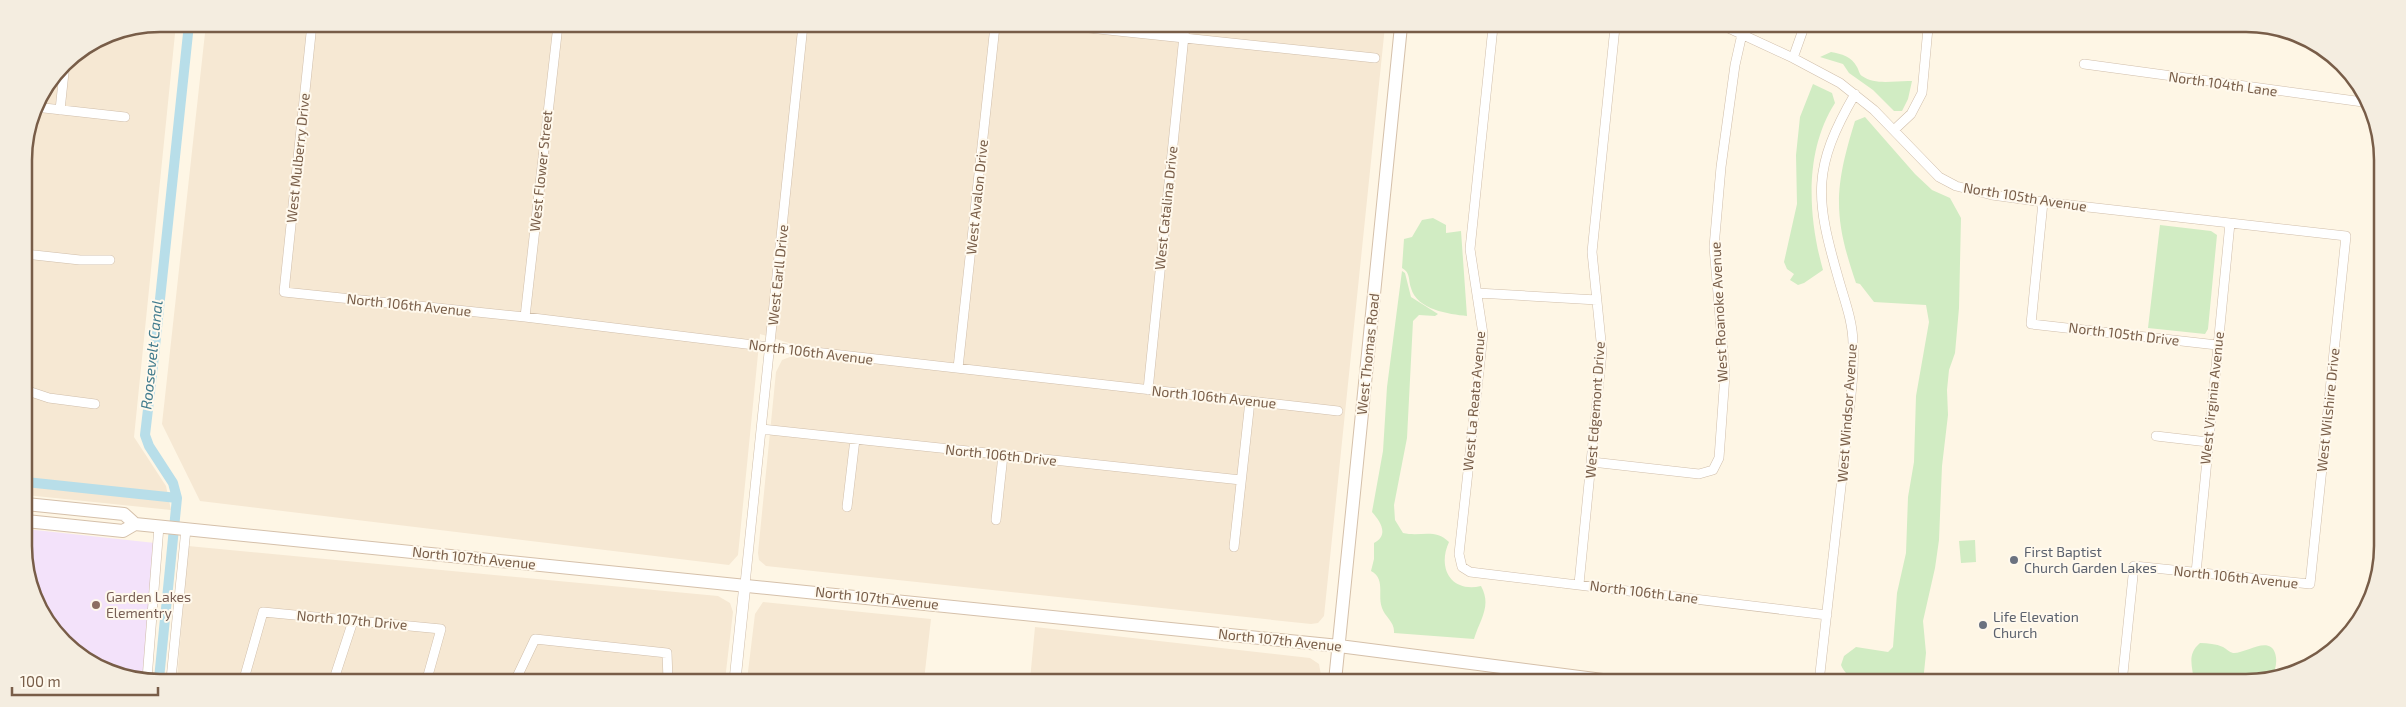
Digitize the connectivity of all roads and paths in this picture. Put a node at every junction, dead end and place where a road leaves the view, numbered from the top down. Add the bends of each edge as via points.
1 (311, 33) edge
2 (557, 33) edge
3 (802, 33) edge
4 (994, 33) edge
5 (1136, 33) edge
6 (1184, 33) edge
7 (1399, 33) edge
8 (1492, 33) edge
9 (1614, 33) edge
10 (1802, 33) edge
11 (1928, 33) edge
12 (1742, 34) joint
13 (1184, 38) junction
14 (1375, 58) dead end
15 (1793, 58) junction
16 (2084, 64) dead end
17 (63, 78) edge
18 (1855, 94) junction
19 (2359, 101) edge
20 (44, 108) edge
21 (60, 110) junction
22 (125, 117) dead end
23 (1894, 130) junction
24 (2043, 202) junction
25 (2230, 222) junction
26 (2346, 236) joint
27 (33, 255) edge
28 (110, 260) dead end
29 (284, 292) joint
30 (1477, 293) junction
31 (1597, 300) junction
32 (525, 317) junction
33 (2217, 345) junction
34 (770, 348) junction
35 (958, 368) junction
36 (1148, 390) junction
37 (33, 393) edge
38 (1250, 401) junction
39 (95, 404) dead end
40 (1338, 411) dead end
41 (761, 429) junction
42 (2156, 436) dead end
43 (855, 439) junction
44 (2208, 442) junction
45 (1003, 455) junction
46 (1592, 462) junction
47 (1241, 480) junction
48 (33, 505) edge
49 (847, 507) dead end
50 (996, 520) dead end
51 (33, 522) edge
52 (135, 524) junction
53 (161, 526) junction
54 (186, 529) junction
55 (1234, 547) dead end
56 (1462, 567) joint
57 (2196, 573) junction
58 (745, 584) junction
59 (1579, 584) junction
60 (2310, 584) joint
61 (1827, 615) junction
62 (353, 620) junction
63 (1339, 646) junction
64 (147, 673) edge
65 (172, 674) edge
66 (245, 674) edge
67 (336, 674) edge
68 (428, 674) edge
69 (519, 674) edge
70 (668, 674) edge
71 (736, 674) edge
72 (1336, 674) edge
73 (1556, 674) edge
74 (1820, 674) edge
75 (2123, 674) edge

1 - 29 street, West Mulberry Drive
2 - 32 street, West Flower Street
3 - 34 street, West Earll Drive
4 - 35 street, West Avalon Drive
5 - 13 street
6 - 13 street, West Catalina Drive
7 - 63 main road, West Thomas Road
8 - 30 street, West La Reata Avenue via 1471,240
9 - 31 street, West Edgemont Drive via 1592,252
10 - 15 street
11 - 23 street via 1922,92 1911,114
12 - 15 street, North 105th Avenue
12 - 46 street, West Roanoke Avenue via 1721,167 1714,247 1725,375 1719,458 1713,470 1699,474
13 - 14 street
13 - 36 street, West Catalina Drive
15 - 18 street, North 105th Avenue
16 - 19 street, North 104th Lane
17 - 21 street
18 - 23 street, North 105th Avenue
18 - 61 street, West Windsor Avenue via 1834,130 1820,190 1826,235 1853,342
20 - 21 street
21 - 22 street
23 - 24 street, North 105th Avenue via 1939,177 1956,186
24 - 25 street, North 105th Avenue
24 - 33 street, North 105th Drive via 2031,324
25 - 26 street, North 105th Avenue
25 - 33 street, West Virginia Avenue
26 - 60 street, West Wilshire Drive
27 - 28 street
29 - 32 street, North 106th Avenue
30 - 31 street
30 - 56 street, West La Reata Avenue via 1482,334 1459,554
31 - 46 street, West Edgemont Drive via 1602,351
32 - 34 street, North 106th Avenue
33 - 44 street, West Virginia Avenue
34 - 35 street, North 106th Avenue
34 - 41 street, West Earll Drive
35 - 36 street, North 106th Avenue
36 - 38 street, North 106th Avenue
37 - 39 street
38 - 40 street, North 106th Avenue
38 - 47 street
41 - 43 street, North 106th Drive
41 - 58 street, West Earll Drive
42 - 44 street
43 - 45 street, North 106th Drive
43 - 49 street
44 - 57 street, West Virginia Avenue
45 - 47 street, North 106th Drive
45 - 50 street
46 - 59 street, West Edgemont Drive
47 - 55 street
48 - 52 main road, North 107th Avenue via 124,514
51 - 52 main road, North 107th Avenue via 123,531
52 - 53 main road, North 107th Avenue
53 - 54 main road, North 107th Avenue
53 - 64 street
54 - 58 main road, North 107th Avenue
54 - 65 street
56 - 59 street, North 106th Lane via 1470,572
57 - 60 street, North 106th Avenue
57 - 75 street, North 106th Avenue via 2134,566
58 - 63 main road, North 107th Avenue
58 - 71 street
59 - 61 street, North 106th Lane
61 - 74 street, West Windsor Avenue
62 - 66 street, North 107th Drive via 263,612
62 - 67 street
62 - 68 street, North 107th Drive via 441,629
63 - 72 main road, West Thomas Road
63 - 73 main road, North 107th Avenue
69 - 70 street via 534,639 667,653

